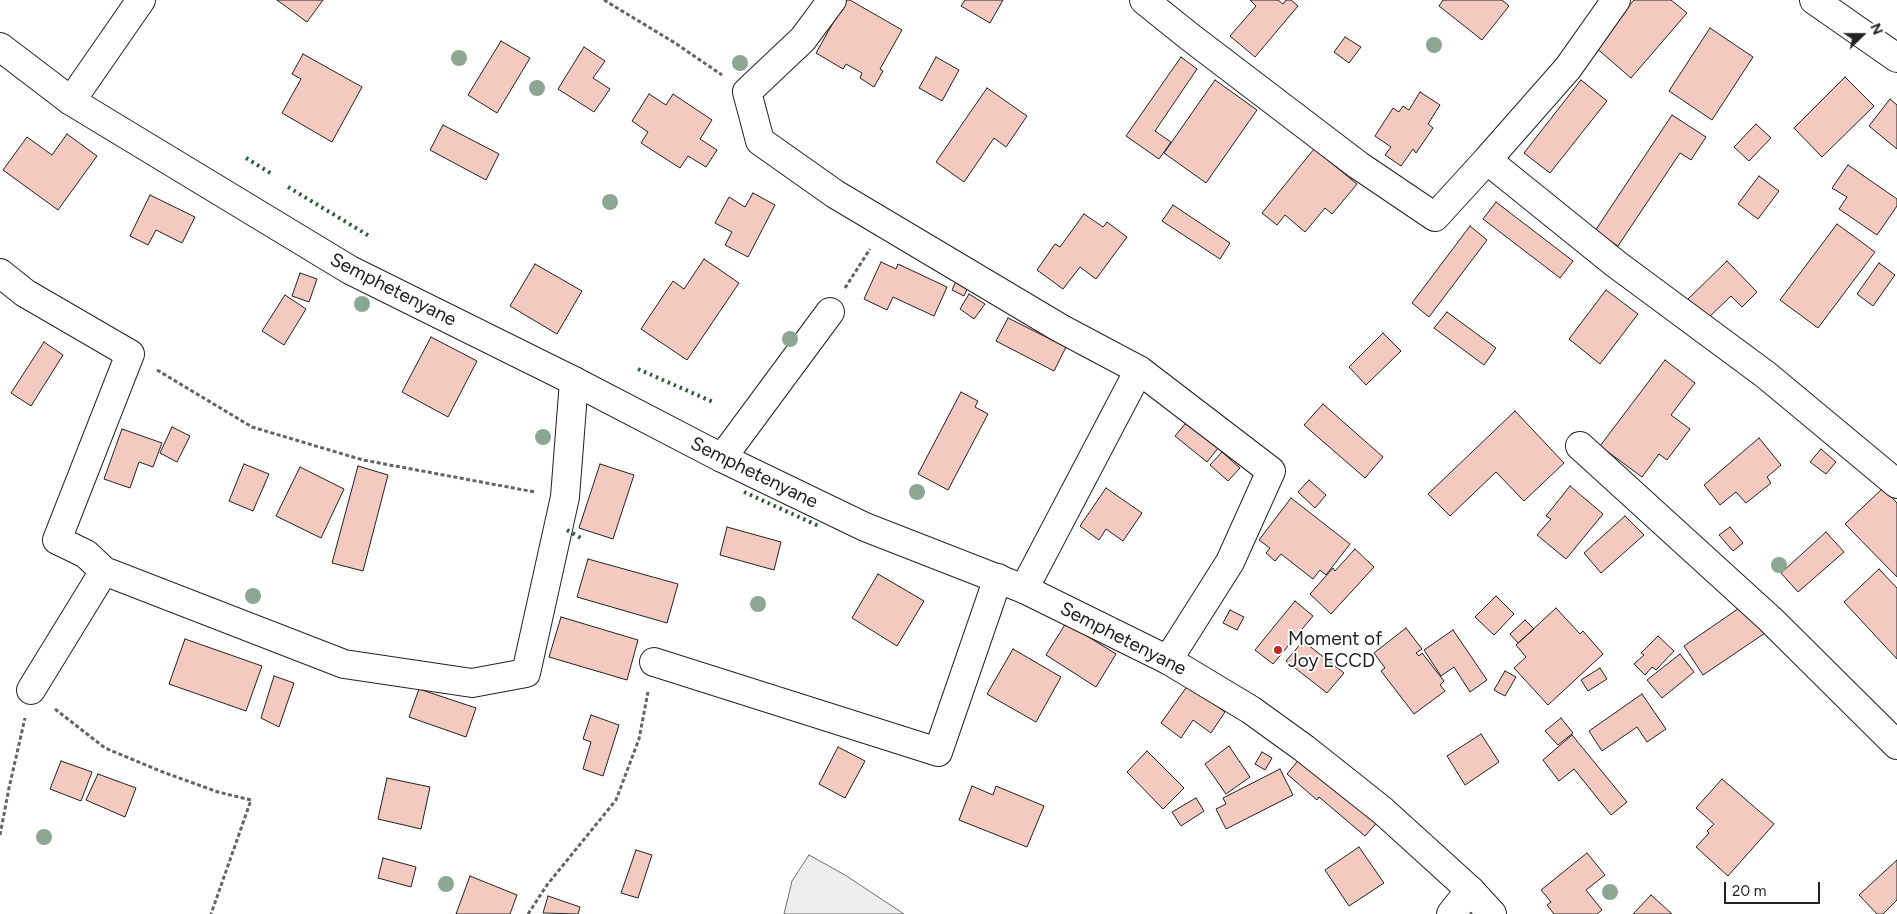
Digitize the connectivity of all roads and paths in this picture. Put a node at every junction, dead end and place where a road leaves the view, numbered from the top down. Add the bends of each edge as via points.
1 (141, 0) edge
2 (604, 0) edge
3 (832, 0) edge
4 (1144, 0) edge
5 (1616, 0) edge
6 (1814, 0) edge
7 (0, 47) edge
8 (1897, 58) edge
9 (747, 92) junction
10 (71, 101) junction
11 (1487, 160) junction
12 (885, 224) junction
13 (0, 273) edge
14 (830, 312) joint
15 (130, 354) junction
16 (1139, 370) junction
17 (574, 381) junction
18 (1580, 446) dead end
19 (722, 458) junction
20 (1897, 484) edge
21 (565, 497) junction
22 (104, 571) junction
23 (998, 578) junction
24 (1024, 589) junction
25 (1168, 660) junction
26 (654, 662) joint
27 (31, 690) junction
28 (1897, 745) edge
29 (0, 835) edge
30 (1470, 890) junction
31 (211, 914) edge
32 (528, 914) edge
33 (1451, 914) edge
34 (1492, 914) edge

1 - 10 street
2 - 9 path
3 - 9 street via 803,39
4 - 11 street via 1358,165 1435,218
5 - 11 street via 1568,68
6 - 8 street
7 - 10 street, Semphetenyane
9 - 12 street via 760,141 835,194
10 - 17 street, Semphetenyane via 350,270
11 - 20 street via 1616,264 1766,375
12 - 14 path
12 - 16 street via 1060,328
13 - 15 street via 25,294
14 - 19 street
15 - 21 path via 252,427 363,460
15 - 22 street via 57,540 86,554
16 - 24 street
16 - 25 street via 1271,471 1230,562
17 - 19 street, Semphetenyane
17 - 21 street
18 - 28 street via 1770,619
19 - 23 street, Semphetenyane via 865,527
21 - 22 street via 526,673 472,683 344,664
22 - 27 street
23 - 24 street, Semphetenyane
23 - 26 street via 938,752
24 - 25 street, Semphetenyane
25 - 30 street, Semphetenyane via 1251,710 1305,750 1383,811
26 - 32 path via 639,739 616,800 547,885
27 - 29 path
27 - 31 path via 105,748 218,792 250,800
30 - 33 street
30 - 34 street, Semphetenyane

